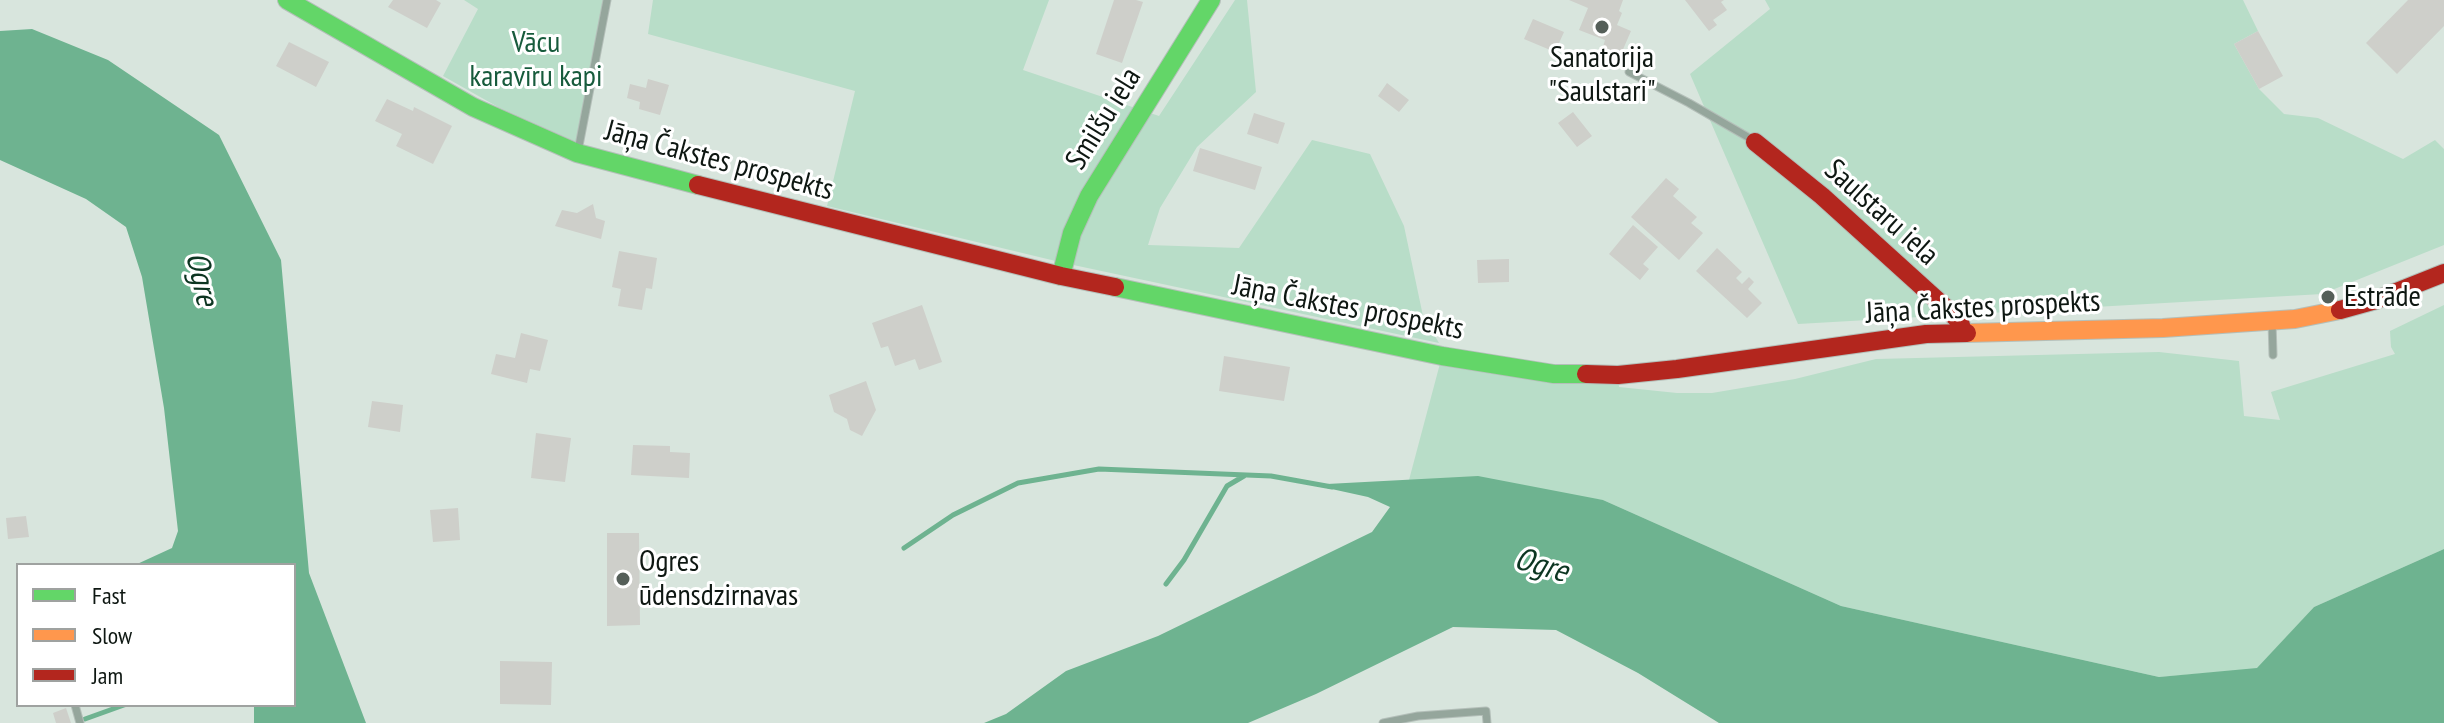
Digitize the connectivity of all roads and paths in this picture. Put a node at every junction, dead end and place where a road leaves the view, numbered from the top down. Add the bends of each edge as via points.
1 (287, 0) edge
2 (607, 0) edge
3 (1211, 0) edge
4 (1629, 72) dead end
5 (1755, 142) joint
6 (577, 153) junction
7 (2444, 273) edge
8 (1061, 276) junction
9 (2272, 321) junction
10 (1963, 332) junction
11 (2273, 355) dead end
12 (1383, 723) edge
13 (1487, 723) edge

1 - 6 street, Jāņa Čakstes prospekts via 473,107
2 - 6 lane
3 - 8 street, Smilšu iela via 1089,196
4 - 5 lane
5 - 10 street, Saulstaru iela via 1948,310
6 - 8 street, Jāņa Čakstes prospekts
7 - 9 street, Jāņa Čakstes prospekts via 2337,311
8 - 10 street, Jāņa Čakstes prospekts via 1442,356 1554,374 1618,375
9 - 10 street, Jāņa Čakstes prospekts
9 - 11 lane
12 - 13 lane via 1486,711

